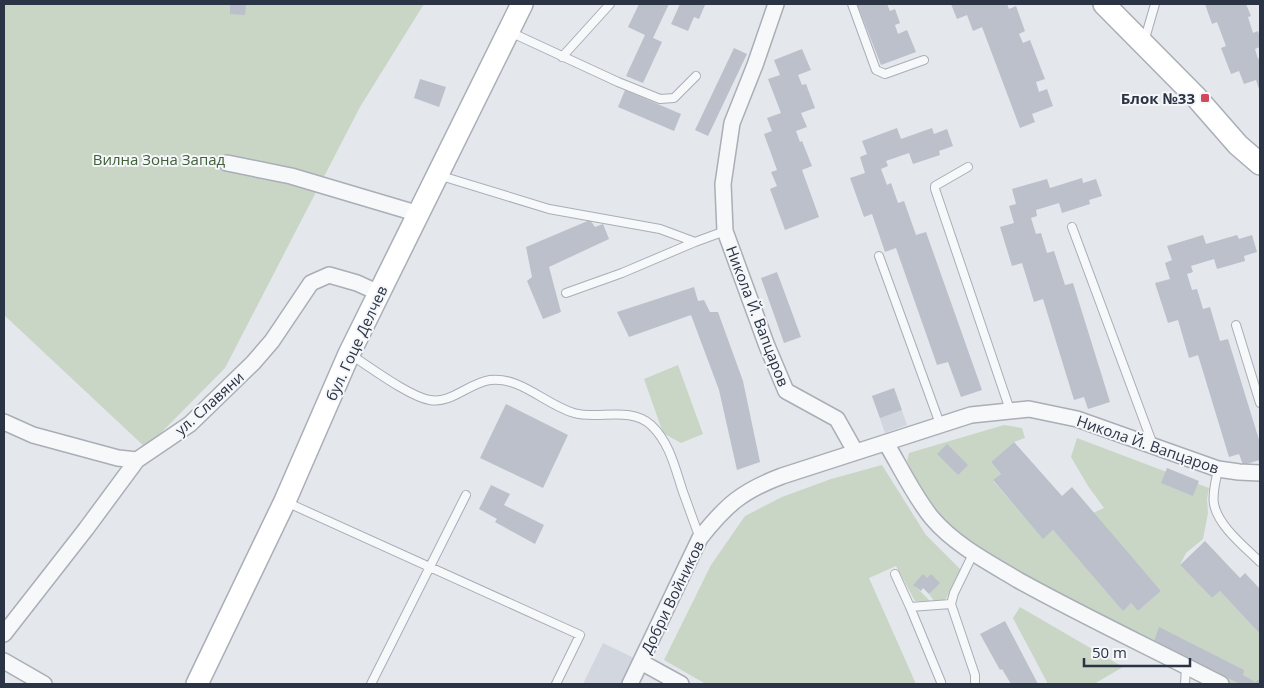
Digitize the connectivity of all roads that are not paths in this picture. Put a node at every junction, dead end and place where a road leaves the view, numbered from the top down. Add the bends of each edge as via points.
1 (522, 4) edge
2 (610, 4) edge
3 (776, 4) edge
4 (852, 4) edge
5 (1104, 4) edge
6 (1155, 4) edge
7 (508, 32) junction
8 (1144, 44) junction
9 (562, 57) junction
10 (924, 60) dead end
11 (696, 76) dead end
12 (227, 163) dead end
13 (1260, 164) edge
14 (968, 167) dead end
15 (437, 175) junction
16 (419, 214) junction
17 (1072, 227) dead end
18 (725, 231) junction
19 (695, 242) junction
20 (879, 256) dead end
21 (379, 293) junction
22 (566, 293) dead end
23 (1236, 326) dead end
24 (349, 354) junction
25 (1260, 403) edge
26 (1010, 410) junction
27 (4, 422) edge
28 (940, 424) junction
29 (886, 443) junction
30 (1154, 447) junction
31 (855, 452) junction
32 (137, 460) junction
33 (1218, 469) junction
34 (1260, 473) edge
35 (466, 495) dead end
36 (285, 501) junction
37 (700, 538) junction
38 (973, 554) junction
39 (1260, 562) edge
40 (430, 566) junction
41 (895, 574) dead end
42 (951, 604) junction
43 (910, 607) junction
44 (4, 634) edge
45 (4, 661) edge
46 (641, 662) junction
47 (1186, 667) junction
48 (941, 682) dead end
49 (44, 684) edge
50 (197, 684) edge
51 (371, 684) edge
52 (556, 684) edge
53 (630, 684) edge
54 (681, 684) edge
55 (974, 684) edge
56 (1185, 684) edge
57 (1221, 684) edge

1 - 7 main road, бул. Гоце Делчев
2 - 9 lane
3 - 18 street, Никола Й. Вапцаров via 732,123 723,184
4 - 10 lane via 876,70 885,74
5 - 8 main road
6 - 8 lane
7 - 9 lane
7 - 15 main road, бул. Гоце Делчев
8 - 13 main road via 1238,146
9 - 11 lane via 660,99 674,98
12 - 16 street via 291,176
14 - 26 lane via 935,189
15 - 16 main road, бул. Гоце Делчев
15 - 19 lane via 549,209 660,229
16 - 21 main road, бул. Гоце Делчев
17 - 30 lane
18 - 19 lane
18 - 31 street, Никола Й. Вапцаров via 786,391 837,419
19 - 22 lane
20 - 28 lane
21 - 24 main road, бул. Гоце Делчев
21 - 32 street, ул. Славяни via 329,275 311,283 253,363 190,424
23 - 25 lane
24 - 36 main road, бул. Гоце Делчев
24 - 37 lane via 412,394 431,401 448,398 479,383 502,380 573,413 638,417 650,424 664,441
26 - 28 street, Никола Й. Вапцаров via 971,415
26 - 30 street, Никола Й. Вапцаров via 1029,408 1077,419
27 - 32 street via 33,435
28 - 29 street, Никола Й. Вапцаров
29 - 31 street, Никола Й. Вапцаров
29 - 38 street via 933,519
30 - 33 street, Никола Й. Вапцаров
31 - 37 street, Добри Войников via 758,485 738,497
32 - 44 street, ул. Славяни
33 - 34 street, Никола Й. Вапцаров
33 - 39 lane via 1214,502 1217,516
35 - 40 lane
36 - 40 lane
36 - 50 main road, бул. Гоце Делчев
37 - 46 street, Добри Войников
38 - 42 lane
38 - 47 street via 1084,616
40 - 51 lane
40 - 52 lane via 580,635
41 - 43 lane
42 - 43 lane
42 - 55 lane via 975,675
43 - 48 lane
45 - 49 street
46 - 53 street, Добри Войников
46 - 54 street
47 - 56 lane
47 - 57 street

